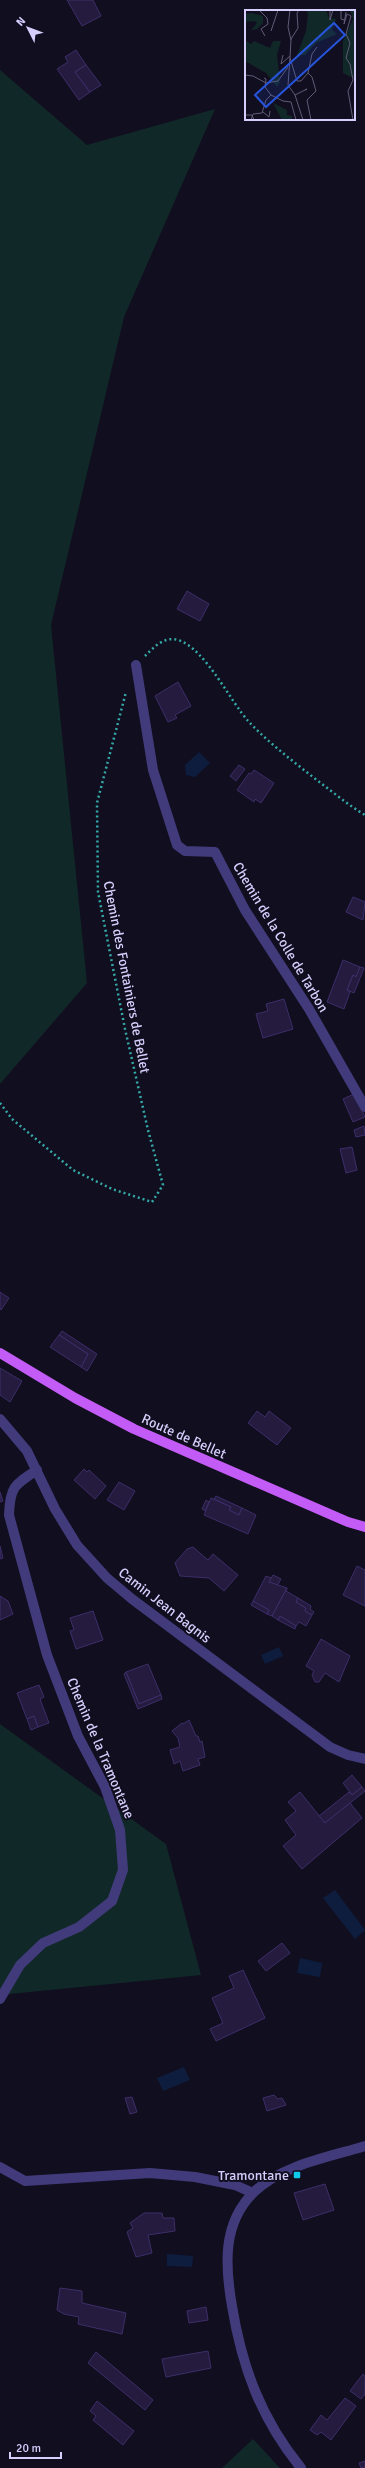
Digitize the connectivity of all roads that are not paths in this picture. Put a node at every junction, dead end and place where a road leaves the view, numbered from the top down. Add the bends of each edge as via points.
1 (136, 665) road end
2 (365, 1107) edge
3 (0, 1352) edge
4 (0, 1419) edge
5 (37, 1470) junction
6 (365, 1526) edge
7 (365, 1759) edge
8 (0, 1999) edge
9 (365, 2146) edge
10 (0, 2166) edge
11 (254, 2193) junction
12 (300, 2468) edge

1 - 2 street, Chemin de la Colle de Tarbon via 153,770 177,844 185,851 215,852 245,910 308,1009
3 - 6 main road, Route de Bellet via 75,1398 134,1429 348,1522
4 - 5 street, Camin Jean Bagnis via 27,1451
5 - 7 street, Camin Jean Bagnis via 77,1545 108,1578 132,1599 312,1734 348,1755
5 - 8 street, Chemin de la Tramontane via 20,1481 10,1495 9,1515 47,1655 78,1736 105,1787 120,1830 123,1870 112,1902 79,1927 43,1943 20,1965
9 - 11 street via 289,2171 265,2183
10 - 11 street via 25,2180 150,2173 195,2177 235,2185
11 - 12 street via 236,2220 227,2244 227,2276 235,2326 243,2363 256,2395 275,2432

